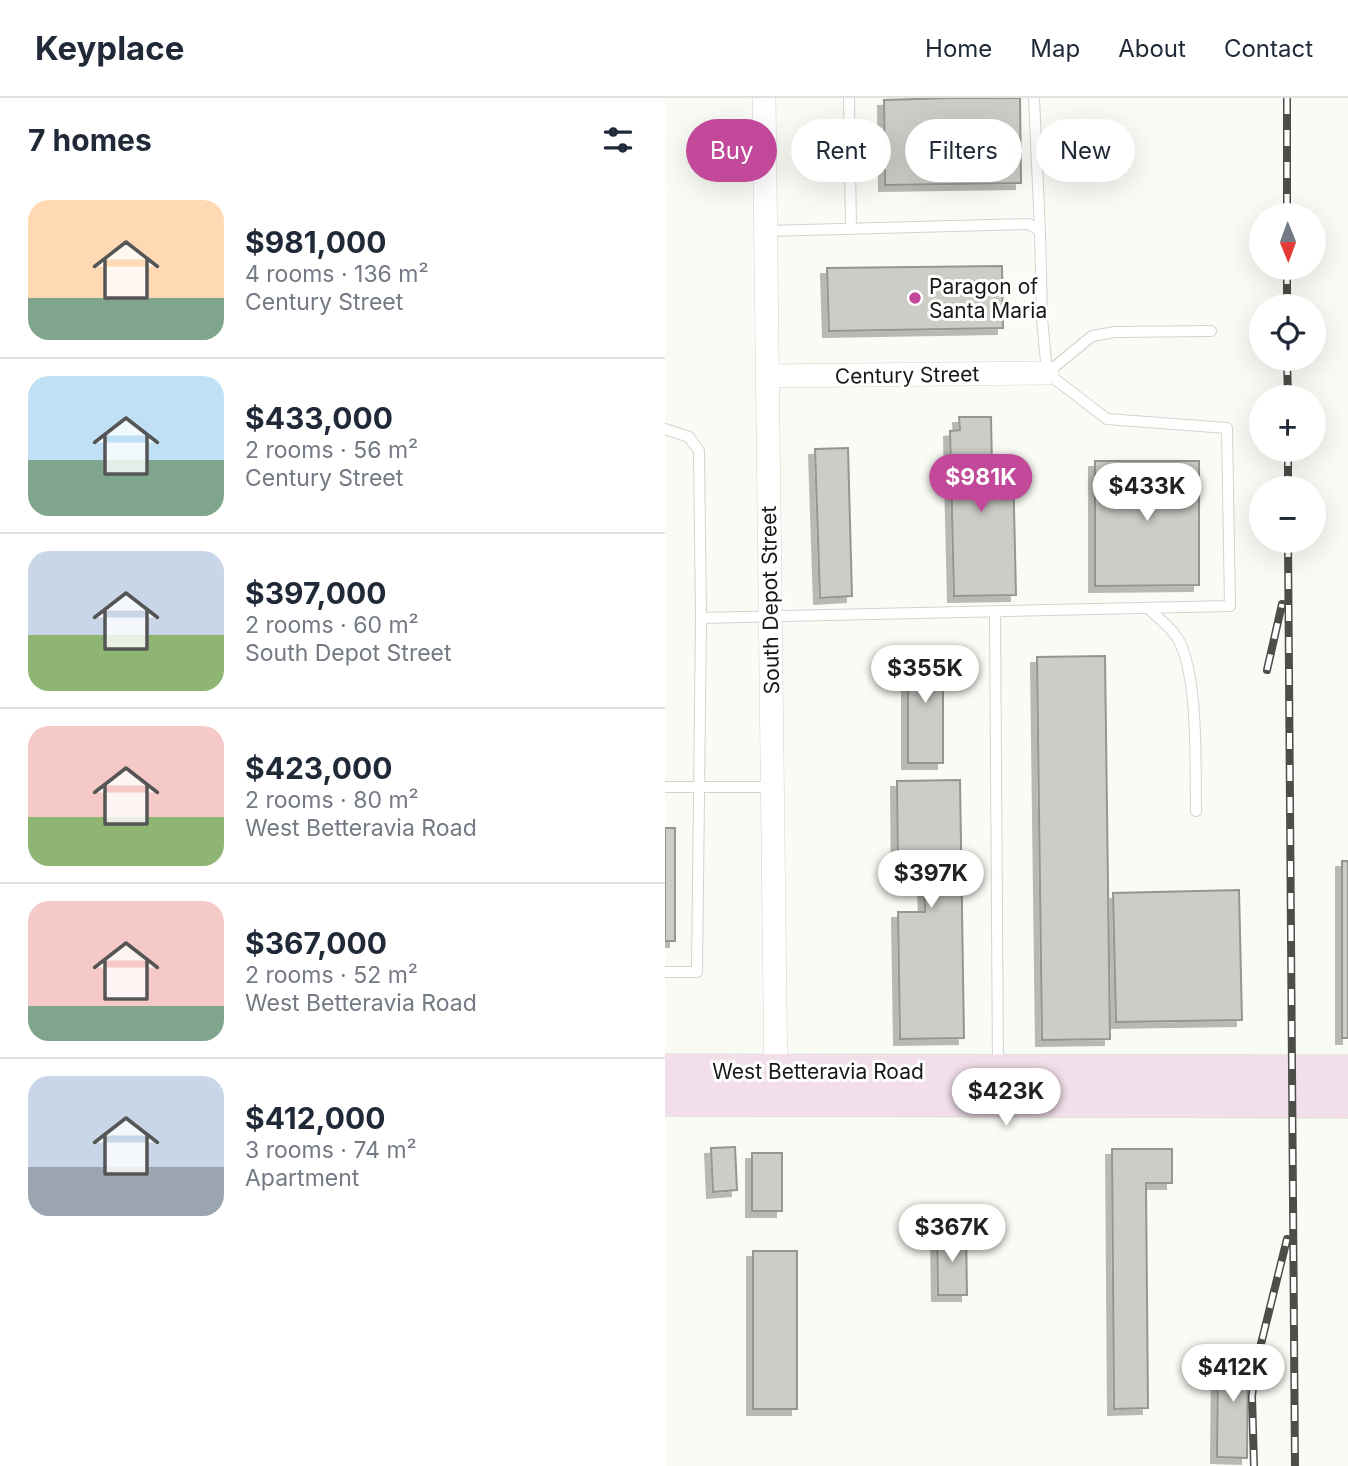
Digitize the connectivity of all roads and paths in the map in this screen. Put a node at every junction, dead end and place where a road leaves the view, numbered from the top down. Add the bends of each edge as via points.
1 (764, 98) edge
2 (849, 98) edge
3 (1034, 98) edge
4 (851, 229) junction
5 (766, 231) junction
6 (1039, 231) junction
7 (1211, 331) dead end
8 (1047, 373) junction
9 (768, 376) junction
10 (665, 429) edge
11 (1147, 608) junction
12 (995, 612) junction
13 (770, 617) junction
14 (701, 618) junction
15 (665, 787) edge
16 (700, 787) junction
17 (772, 787) junction
18 (1196, 811) dead end
19 (665, 972) edge
20 (665, 1070) edge
21 (998, 1071) junction
22 (1348, 1071) edge
23 (776, 1086) junction
24 (665, 1100) edge
25 (1348, 1102) edge

1 - 5 street, South Depot Street
2 - 4 lane
3 - 6 lane
4 - 5 lane
4 - 6 lane via 1030,223
5 - 9 street, South Depot Street
6 - 8 lane
7 - 8 lane via 1092,336
8 - 9 street, Century Street
8 - 11 lane via 1107,419 1227,428 1230,606
9 - 13 street, South Depot Street
10 - 14 lane via 689,437 699,451
11 - 12 lane
11 - 18 lane via 1178,638 1187,666 1194,713
12 - 13 lane
12 - 21 lane
13 - 14 lane
13 - 17 street, South Depot Street
14 - 16 lane
15 - 16 lane
16 - 17 lane
16 - 19 lane via 697,972
17 - 23 street, South Depot Street
20 - 23 main road, West Betteravia Road
21 - 22 main road, West Betteravia Road
21 - 23 main road, West Betteravia Road
23 - 24 main road, West Betteravia Road
23 - 25 main road, West Betteravia Road

